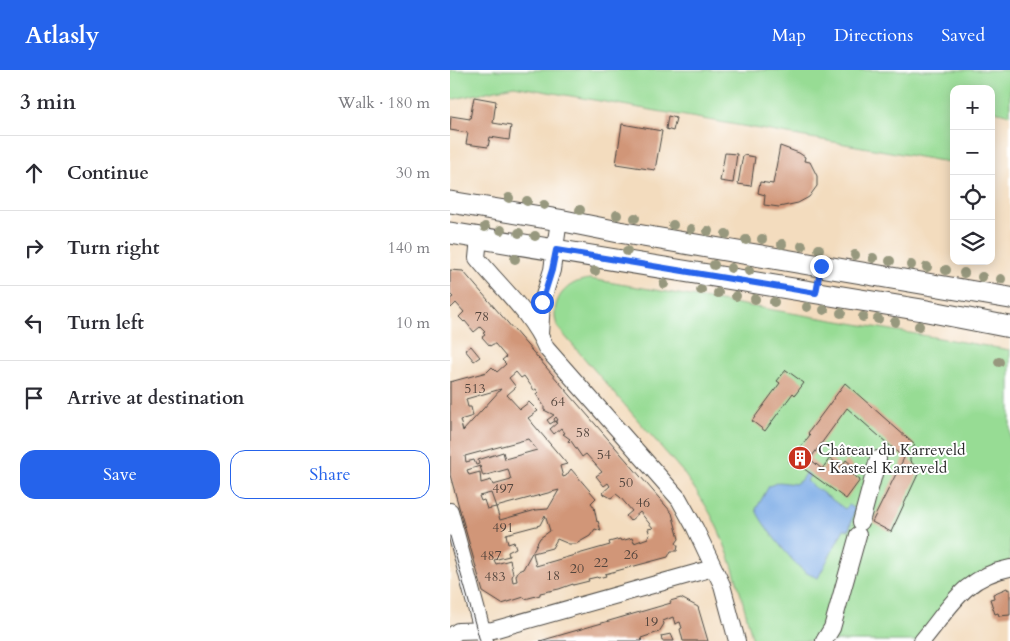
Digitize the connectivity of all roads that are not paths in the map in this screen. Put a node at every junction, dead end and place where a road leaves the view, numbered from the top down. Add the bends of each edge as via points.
1 (450, 202) edge
2 (559, 220) junction
3 (450, 233) edge
4 (479, 238) junction
5 (556, 250) junction
6 (821, 266) junction
7 (816, 293) junction
8 (1010, 298) edge
9 (542, 302) junction
10 (524, 312) junction
11 (1010, 327) edge
12 (540, 334) junction
13 (878, 459) dead end
14 (450, 511) edge
15 (450, 552) edge
16 (713, 568) junction
17 (1010, 568) edge
18 (479, 636) edge
19 (450, 638) edge
20 (738, 641) edge
21 (824, 641) edge
22 (922, 641) edge

1 - 2 main road
2 - 5 street
2 - 6 main road
3 - 4 main road
4 - 5 main road
4 - 10 street via 477,258
5 - 7 main road
5 - 9 street
6 - 7 main road
6 - 8 main road
7 - 11 main road
9 - 10 street
9 - 12 street
10 - 12 street
12 - 16 street via 546,348 679,499
13 - 21 street via 832,628
14 - 18 street
15 - 18 street
16 - 18 street
16 - 20 street via 722,585
17 - 22 street via 982,576 961,592
18 - 19 street via 458,631

